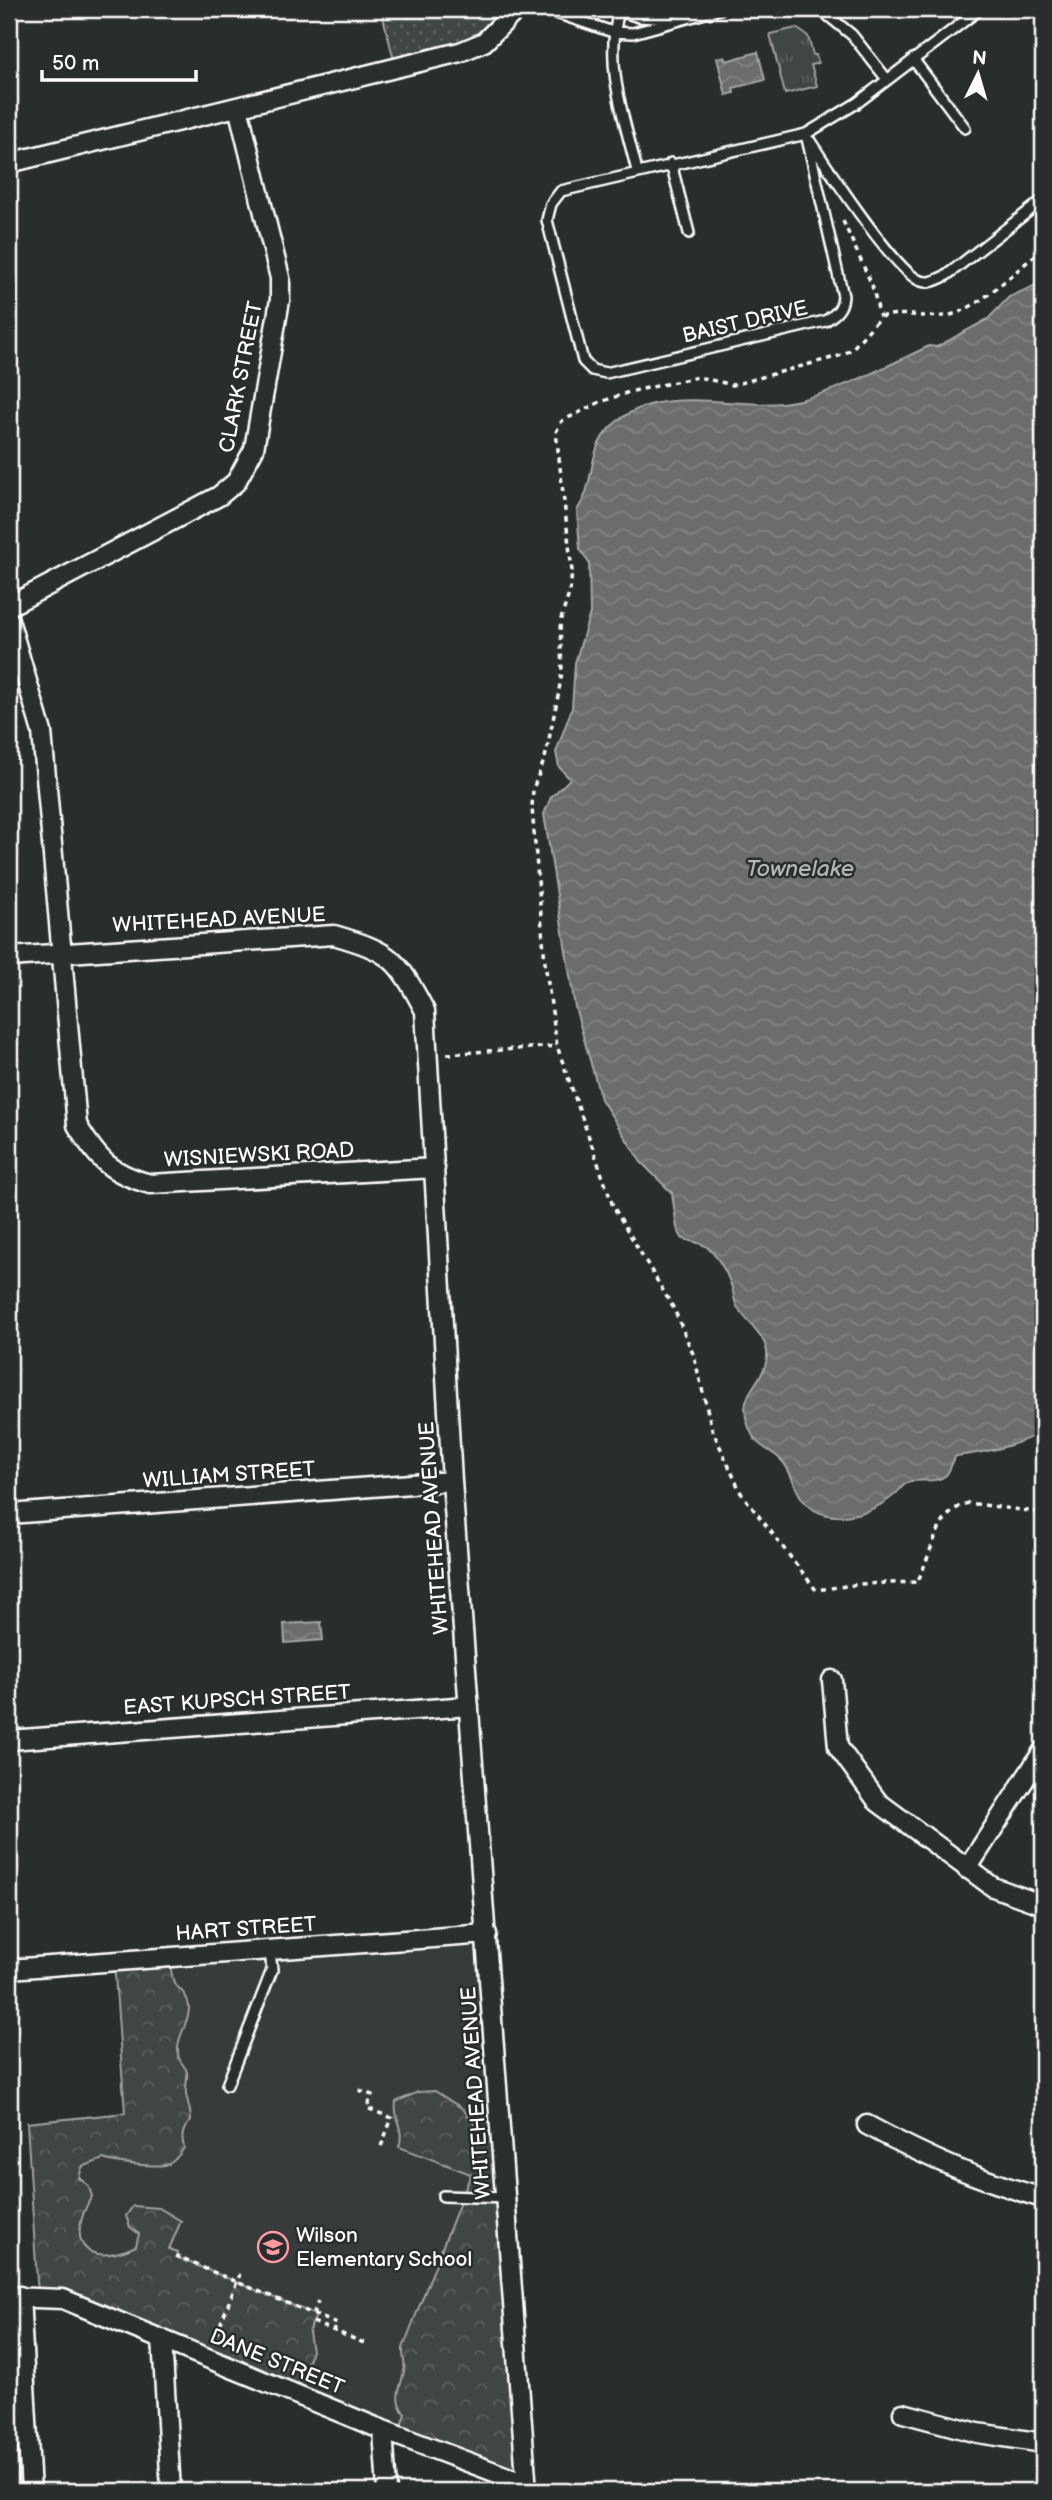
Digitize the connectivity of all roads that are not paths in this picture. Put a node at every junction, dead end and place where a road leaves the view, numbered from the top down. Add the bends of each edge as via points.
1 (517, 9) edge
2 (544, 9) edge
3 (720, 9) edge
4 (820, 9) edge
5 (980, 9) edge
6 (616, 10) edge
7 (679, 19) junction
8 (613, 32) junction
9 (914, 59) junction
10 (886, 78) junction
11 (238, 107) junction
12 (965, 128) dead end
13 (806, 134) junction
14 (9, 163) edge
15 (671, 163) junction
16 (637, 171) junction
17 (1043, 200) edge
18 (689, 233) dead end
19 (9, 606) edge
20 (9, 620) edge
21 (61, 953) junction
22 (9, 957) edge
23 (435, 1168) junction
24 (453, 1481) junction
25 (9, 1514) edge
26 (832, 1680) dead end
27 (469, 1706) junction
28 (9, 1740) edge
29 (1043, 1751) edge
30 (967, 1869) junction
31 (1043, 1905) edge
32 (487, 1934) junction
33 (270, 1950) junction
34 (9, 1969) edge
35 (227, 2085) dead end
36 (867, 2125) dead end
37 (443, 2196) dead end
38 (507, 2197) junction
39 (1043, 2198) edge
40 (14, 2297) edge
41 (162, 2339) junction
42 (903, 2413) dead end
43 (383, 2430) junction
44 (1043, 2444) edge
45 (527, 2488) edge
46 (31, 2491) edge
47 (171, 2491) edge
48 (387, 2491) edge

1 - 11 street via 484,42 460,52
2 - 8 lane
3 - 7 lane
4 - 10 lane via 852,35
5 - 9 lane
6 - 7 lane via 652,19
6 - 8 lane
7 - 8 lane via 633,33
8 - 16 lane via 613,71
9 - 10 lane
9 - 12 lane
10 - 13 lane via 857,103
11 - 14 street
11 - 19 street, CLARK STREET via 280,289 254,449 236,482 219,496
13 - 15 lane
13 - 16 lane, BAIST DRIVE via 843,306 825,321 606,373 592,370 583,361 547,220 561,191
13 - 17 lane via 899,264 920,281 933,282 947,275
15 - 16 lane
15 - 18 lane
20 - 21 street, WISNIEWSKI ROAD via 42,732
21 - 22 street, WHITEHEAD AVENUE
21 - 23 street, WHITEHEAD AVENUE via 334,935 377,947 404,971 425,1011
21 - 23 street, WISNIEWSKI ROAD via 77,1125 94,1154 119,1176 150,1184
23 - 24 street, WHITEHEAD AVENUE
24 - 25 street, WILLIAM STREET
24 - 27 street, WHITEHEAD AVENUE
26 - 30 street via 838,1747 878,1802
27 - 28 street, EAST KUPSCH STREET
27 - 32 street, WHITEHEAD AVENUE
29 - 30 street
30 - 31 street via 993,1887
32 - 33 street, HART STREET
32 - 38 street, WHITEHEAD AVENUE
33 - 34 street, HART STREET
33 - 35 lane via 272,1970
36 - 39 street via 982,2181
37 - 38 lane
38 - 45 street, WHITEHEAD AVENUE
40 - 41 street, DANE STREET via 63,2299
40 - 46 street
41 - 43 street, DANE STREET
41 - 47 street
42 - 44 street
43 - 45 street, DANE STREET
43 - 48 street

